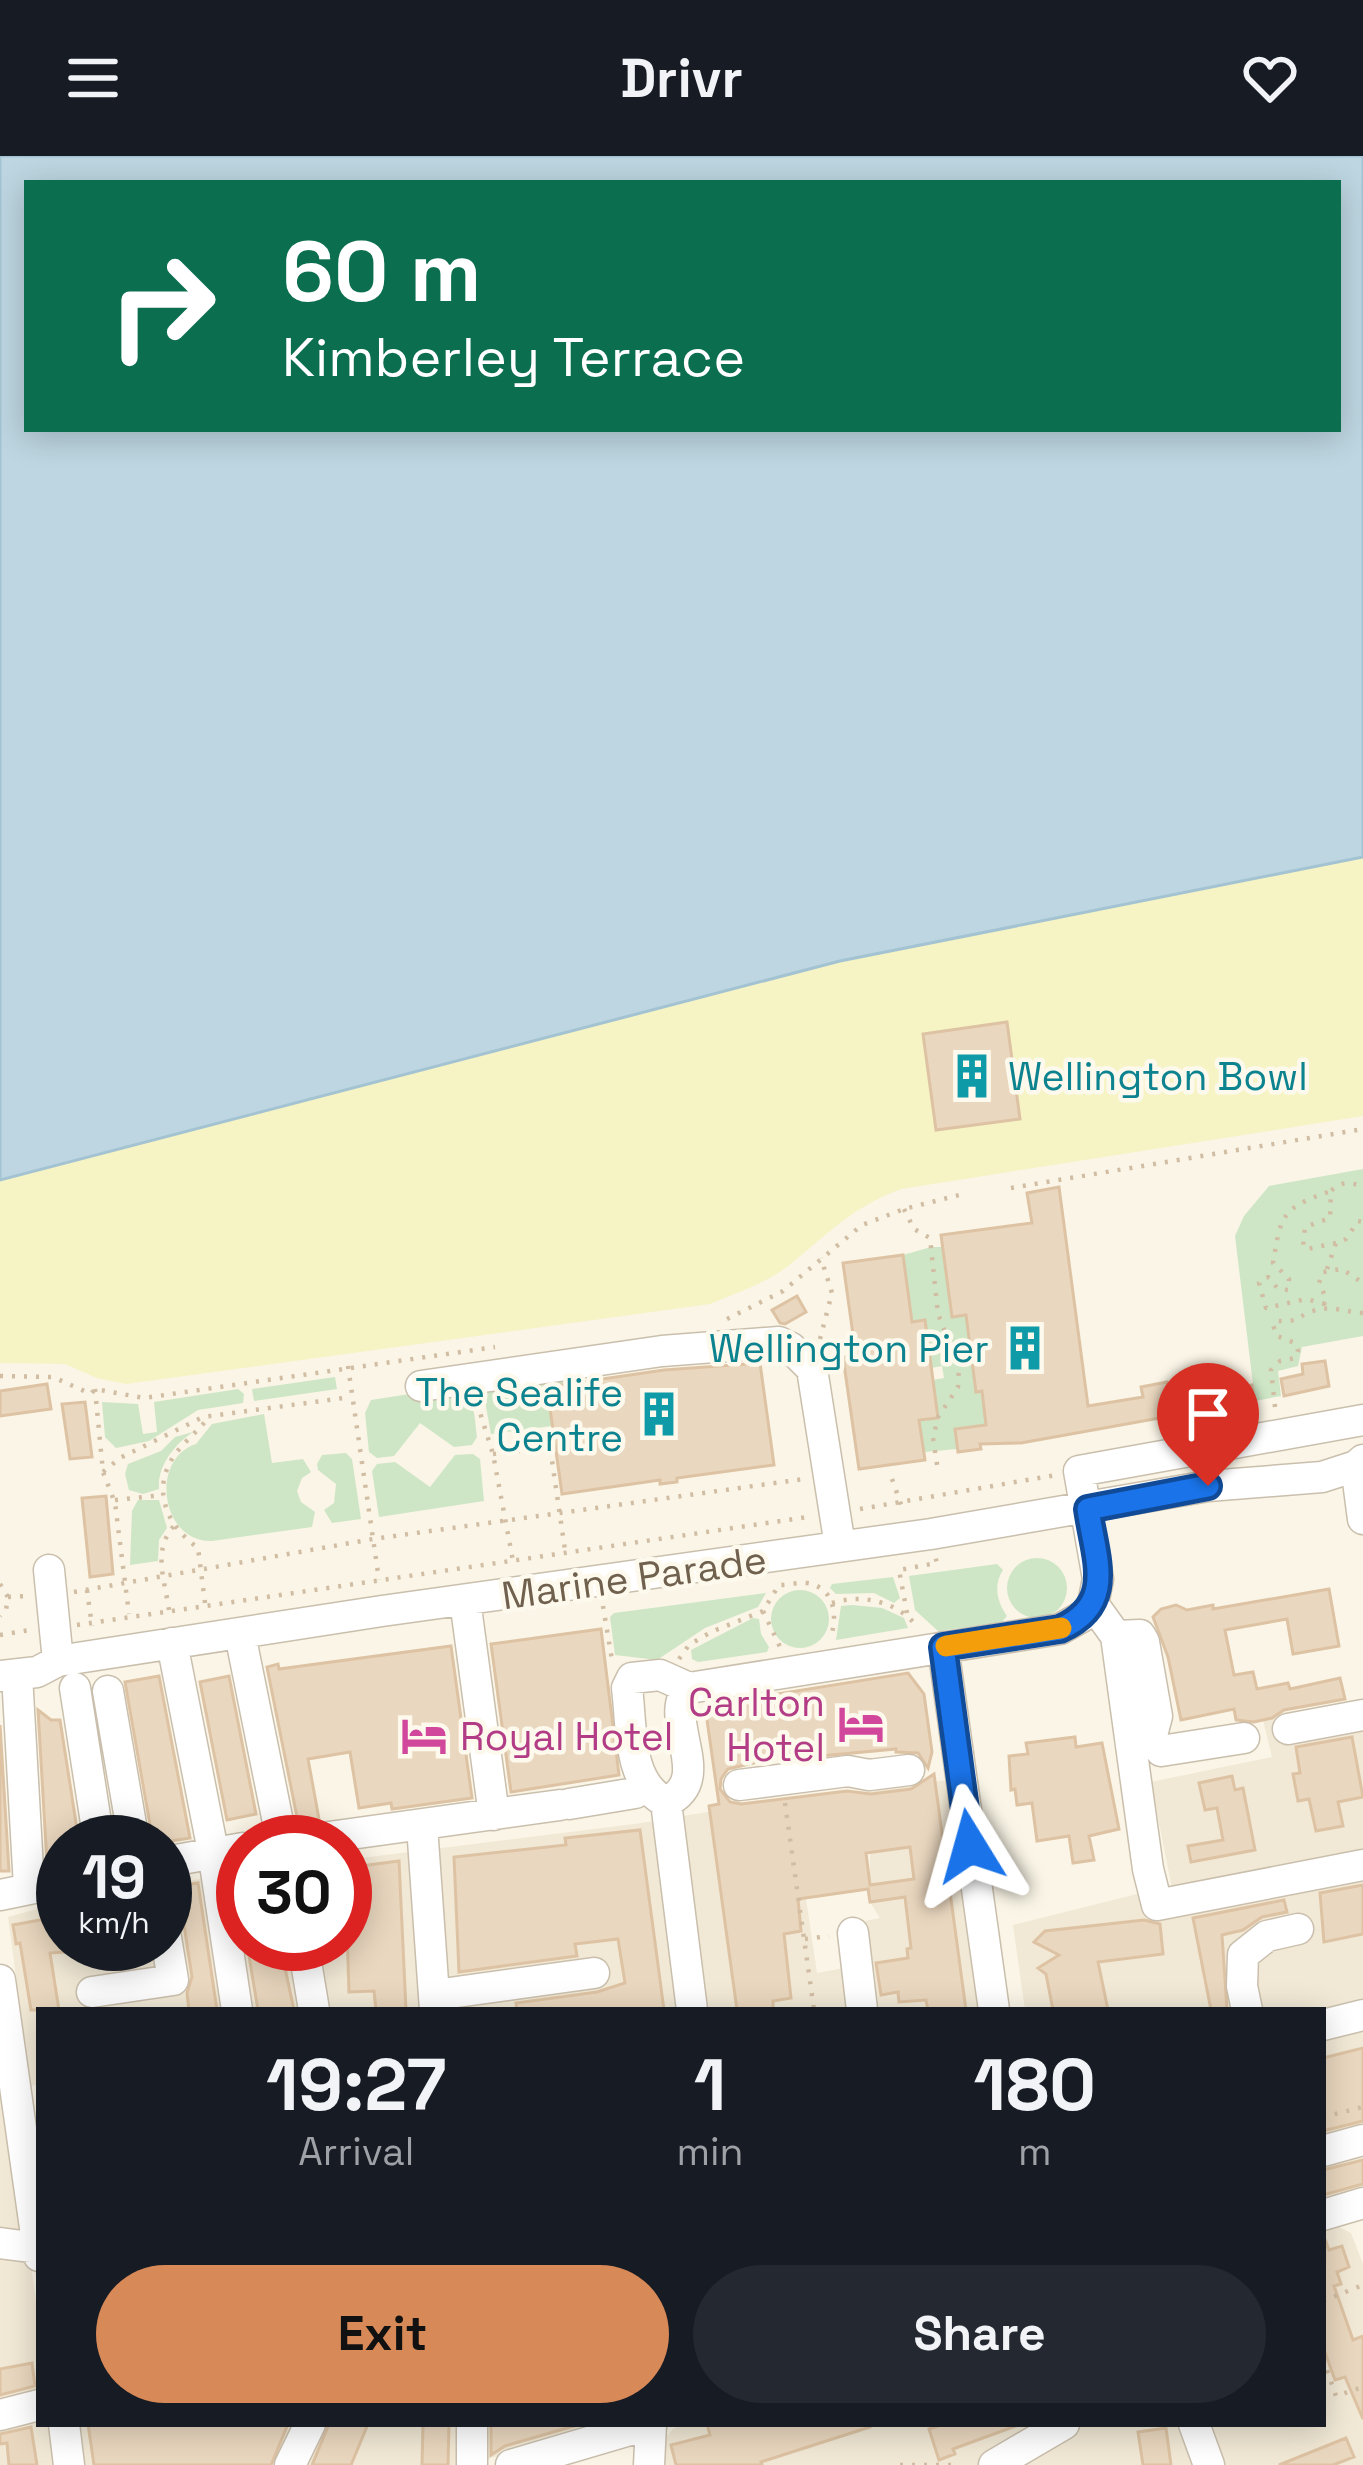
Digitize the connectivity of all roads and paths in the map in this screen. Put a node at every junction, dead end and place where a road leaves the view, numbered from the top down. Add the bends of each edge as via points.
1 (1363, 1129) edge
2 (1363, 1187) edge
3 (1011, 1188) dead end
4 (1331, 1191) junction
5 (967, 1193) dead end
6 (904, 1209) junction
7 (1363, 1222) edge
8 (1336, 1243) junction
9 (821, 1258) junction
10 (1324, 1271) junction
11 (1363, 1282) edge
12 (1323, 1306) junction
13 (1363, 1313) edge
14 (722, 1321) dead end
15 (515, 1346) dead end
16 (471, 1365) junction
17 (348, 1366) junction
18 (812, 1369) junction
19 (0, 1376) edge
20 (421, 1386) dead end
21 (95, 1389) junction
22 (353, 1396) junction
23 (1275, 1407) dead end
24 (209, 1417) junction
25 (1363, 1420) edge
26 (1326, 1427) junction
27 (494, 1454) junction
28 (1361, 1464) edge
29 (1079, 1471) junction
30 (103, 1472) junction
31 (938, 1472) dead end
32 (829, 1476) junction
33 (163, 1495) junction
34 (114, 1500) junction
35 (1088, 1509) junction
36 (559, 1511) junction
37 (834, 1514) junction
38 (1363, 1519) edge
39 (505, 1520) junction
40 (174, 1526) junction
41 (373, 1539) junction
42 (840, 1546) junction
43 (566, 1553) junction
44 (513, 1562) junction
45 (201, 1571) junction
46 (165, 1578) junction
47 (379, 1579) junction
48 (50, 1582) junction
49 (600, 1583) junction
50 (0, 1584) edge
51 (127, 1585) junction
52 (8, 1597) junction
53 (465, 1600) junction
54 (205, 1604) junction
55 (832, 1604) junction
56 (1093, 1604) junction
57 (170, 1610) junction
58 (382, 1611) junction
59 (764, 1611) junction
60 (0, 1616) edge
61 (129, 1616) junction
62 (56, 1626) junction
63 (239, 1634) junction
64 (0, 1635) edge
65 (172, 1643) junction
66 (938, 1648) junction
67 (58, 1661) junction
68 (803, 1667) junction
69 (6, 1668) edge
70 (679, 1684) junction
71 (75, 1688) dead end
72 (627, 1688) junction
73 (108, 1691) dead end
74 (1363, 1715) edge
75 (1288, 1730) dead end
76 (1244, 1738) dead end
77 (1141, 1740) junction
78 (959, 1764) junction
79 (782, 1779) junction
80 (665, 1792) junction
81 (95, 1815) edge
82 (129, 1815) edge
83 (219, 1815) edge
84 (276, 1815) edge
85 (494, 1815) junction
86 (422, 1826) junction
87 (372, 1832) edge
88 (1363, 1865) edge
89 (15, 1891) edge
90 (1298, 1929) dead end
91 (853, 1933) dead end
92 (172, 1971) edge
93 (235, 1971) edge
94 (308, 1971) edge
95 (594, 1973) dead end
96 (0, 1980) edge
97 (92, 1992) dead end
98 (435, 2003) edge
99 (237, 2007) edge
100 (314, 2007) edge
101 (692, 2007) edge
102 (814, 2007) edge
103 (862, 2007) edge
104 (994, 2007) edge
105 (1246, 2007) edge
106 (2, 2013) edge
107 (1363, 2015) edge
108 (1326, 2024) edge
109 (1363, 2107) edge
110 (1326, 2116) edge
111 (1363, 2140) edge
112 (1326, 2150) edge
113 (1361, 2211) edge
114 (1326, 2216) edge
115 (36, 2239) edge
116 (0, 2243) edge
117 (36, 2252) edge
118 (1363, 2285) edge
119 (1326, 2300) edge
120 (1326, 2368) edge
121 (1363, 2387) edge
122 (36, 2406) edge
123 (0, 2415) edge
124 (64, 2427) edge
125 (309, 2427) edge
126 (472, 2427) edge
127 (640, 2427) edge
128 (650, 2427) edge
129 (1059, 2427) edge
130 (1195, 2427) edge
131 (69, 2465) edge
132 (290, 2465) edge
133 (472, 2465) edge
134 (511, 2465) edge
135 (649, 2465) edge
136 (900, 2465) edge
137 (954, 2465) edge
138 (994, 2465) edge
139 (1209, 2465) edge

1 - 3 path
2 - 4 path via 1346,1183
4 - 8 path via 1332,1214 1304,1227 1303,1246
4 - 12 path via 1302,1201 1273,1238 1273,1263 1289,1279 1288,1290 1268,1277 1258,1283 1266,1308 1306,1299
5 - 6 path
6 - 9 path via 862,1225
6 - 31 path via 930,1238 938,1314 959,1366 958,1387 933,1438
7 - 8 path
8 - 10 path
9 - 14 path via 783,1291
9 - 18 path via 832,1293
10 - 11 path via 1342,1269
10 - 12 path
12 - 13 path
12 - 23 path via 1273,1325 1298,1351 1270,1370
15 - 16 path
16 - 17 path
16 - 18 street via 766,1342 791,1348
16 - 20 street
16 - 27 path
17 - 21 path via 144,1398
17 - 22 path
18 - 32 street
19 - 21 path via 53,1377
21 - 30 path
22 - 24 path
22 - 41 path
24 - 30 path
24 - 33 path via 170,1463
25 - 26 street
26 - 28 street
26 - 29 street
27 - 36 path via 550,1447
27 - 39 path
28 - 35 street, Marine Parade via 1322,1477 1208,1486
28 - 38 street
29 - 35 street
29 - 37 path
30 - 34 path
32 - 36 path
32 - 37 street
33 - 34 path
33 - 40 path
34 - 51 path
35 - 42 street, Marine Parade
35 - 56 street via 1098,1579
36 - 39 path
36 - 43 path
37 - 42 street
37 - 43 path
39 - 41 path
39 - 44 path
40 - 45 path via 198,1548
40 - 46 path via 162,1542
41 - 45 path
41 - 47 path
42 - 49 street, Marine Parade
43 - 44 path
44 - 47 path
45 - 46 path
45 - 54 path
46 - 51 path
46 - 57 path
47 - 54 path
47 - 58 path
48 - 51 path
48 - 52 path
48 - 62 street
49 - 53 street, Marine Parade
49 - 72 path via 615,1682
50 - 52 path
51 - 61 path
52 - 60 path
53 - 58 street, Marine Parade
53 - 85 street
54 - 57 path
55 - 59 path via 811,1583 779,1586
55 - 66 path via 862,1599 907,1613
55 - 68 path via 834,1626
56 - 66 street via 1031,1643
56 - 77 street via 1138,1689
57 - 61 path
58 - 63 street, Marine Parade
59 - 68 path
59 - 70 path via 689,1645
61 - 62 path
62 - 64 path
62 - 67 street
63 - 65 street, Marine Parade
63 - 84 street
65 - 67 street, Marine Parade
65 - 83 street
66 - 68 street
66 - 78 street
67 - 69 street, Marine Parade via 37,1672
68 - 70 street
69 - 89 street
70 - 72 street via 660,1675 632,1678
70 - 80 street via 689,1774
71 - 81 street
72 - 80 street via 639,1777
73 - 82 street
74 - 75 street
76 - 77 street via 1161,1750
77 - 88 street via 1156,1905
78 - 79 street
78 - 104 street
79 - 80 street
79 - 102 path
80 - 85 street
80 - 101 street
85 - 86 street
86 - 87 street
86 - 98 street
90 - 105 street via 1267,1936 1244,1955
91 - 103 street
92 - 97 street via 173,1980
93 - 99 street
94 - 100 street
95 - 98 street
96 - 106 street
106 - 115 street
107 - 108 street
109 - 110 path
111 - 112 street
113 - 114 street
116 - 117 street
118 - 119 path
120 - 121 path via 1336,2396
122 - 123 street
124 - 131 street
125 - 132 street
126 - 133 street
127 - 134 street
128 - 135 street
129 - 138 street
130 - 139 street
136 - 137 path

